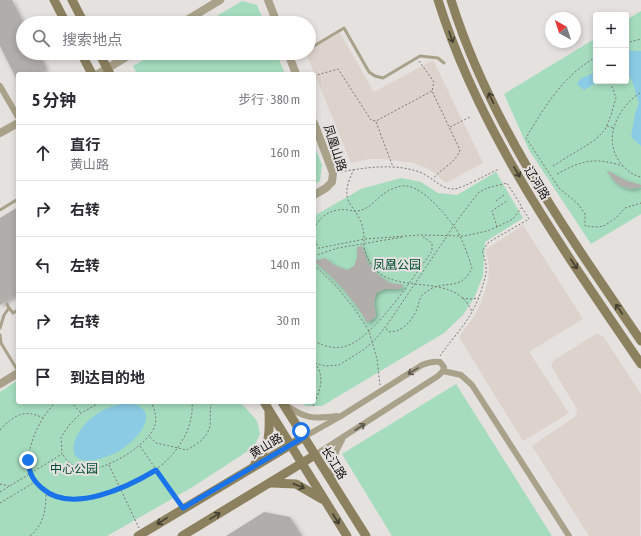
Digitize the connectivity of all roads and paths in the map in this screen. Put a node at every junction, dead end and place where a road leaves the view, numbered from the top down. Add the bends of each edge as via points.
1 (54, 0) edge
2 (72, 0) edge
3 (220, 0) edge
4 (268, 0) edge
5 (438, 0) edge
6 (451, 0) edge
7 (62, 16) edge
8 (80, 16) edge
9 (194, 16) edge
10 (274, 16) edge
11 (641, 39) edge
12 (629, 42) edge
13 (316, 45) edge
14 (416, 58) junction
15 (593, 59) edge
16 (85, 60) edge
17 (102, 60) edge
18 (123, 60) edge
19 (291, 60) edge
20 (444, 63) dead end
21 (108, 71) edge
22 (91, 72) edge
23 (295, 72) edge
24 (316, 75) edge
25 (611, 84) edge
26 (0, 86) edge
27 (432, 91) junction
28 (640, 94) edge
29 (16, 114) edge
30 (470, 117) dead end
31 (376, 121) junction
32 (16, 124) edge
33 (606, 126) junction
34 (449, 127) junction
35 (613, 128) junction
36 (316, 129) edge
37 (0, 134) edge
38 (553, 166) dead end
39 (624, 166) junction
40 (394, 167) junction
41 (354, 169) junction
42 (498, 169) dead end
43 (332, 173) junction
44 (557, 174) dead end
45 (641, 177) edge
46 (433, 179) junction
47 (316, 194) edge
48 (504, 195) dead end
49 (16, 200) edge
50 (496, 200) dead end
51 (508, 200) dead end
52 (641, 203) edge
53 (522, 207) junction
54 (0, 210) edge
55 (356, 211) junction
56 (316, 224) edge
57 (497, 227) junction
58 (420, 235) junction
59 (459, 237) junction
60 (365, 239) junction
61 (316, 242) edge
62 (364, 243) junction
63 (318, 248) joint
64 (316, 255) edge
65 (316, 267) edge
66 (410, 282) junction
67 (416, 283) junction
68 (436, 286) junction
69 (462, 297) junction
70 (479, 298) junction
71 (7, 304) dead end
72 (9, 308) junction
73 (16, 311) edge
74 (472, 312) junction
75 (0, 328) edge
76 (385, 328) junction
77 (369, 330) junction
78 (0, 336) edge
79 (641, 341) edge
80 (316, 342) edge
81 (373, 342) junction
82 (436, 362) junction
83 (316, 363) edge
84 (316, 364) edge
85 (641, 364) edge
86 (16, 369) edge
87 (443, 371) junction
88 (16, 373) edge
89 (0, 384) edge
90 (382, 391) junction
91 (316, 399) edge
92 (54, 404) edge
93 (73, 404) edge
94 (97, 404) edge
95 (152, 404) edge
96 (192, 404) edge
97 (211, 404) edge
98 (265, 404) edge
99 (283, 404) edge
100 (284, 404) edge
101 (269, 411) junction
102 (81, 413) junction
103 (341, 416) junction
104 (44, 418) junction
105 (0, 430) edge
106 (150, 436) junction
107 (304, 437) junction
108 (343, 439) junction
109 (290, 445) junction
110 (140, 446) junction
111 (177, 448) junction
112 (62, 454) junction
113 (316, 455) junction
114 (302, 464) junction
115 (109, 465) junction
116 (252, 468) junction
117 (156, 470) junction
118 (30, 474) junction
119 (35, 482) junction
120 (270, 483) junction
121 (0, 484) edge
122 (10, 486) junction
123 (336, 488) junction
124 (120, 489) junction
125 (0, 492) edge
126 (46, 492) junction
127 (325, 501) junction
128 (0, 503) edge
129 (183, 508) junction
130 (140, 535) edge
131 (30, 536) edge
132 (182, 536) edge
133 (347, 536) edge
134 (366, 536) edge
135 (569, 536) edge

1 - 7 main road
2 - 8 main road
3 - 9 street
4 - 10 street
5 -> 85 main road, 辽河路 via 457,54 497,139 552,232
79 -> 6 main road, 辽河路 via 562,225 508,133 469,50
11 - 12 path
13 - 14 lane via 344,28 370,72 383,78
14 - 20 lane via 428,56 438,58
14 - 27 path via 434,82
15 - 52 path via 570,76 552,95 526,138 559,188 578,204 585,214 585,226 604,226 625,208
16 - 22 main road
17 - 21 main road
18 - 21 street
19 - 23 street
24 - 31 path via 338,69 371,120
25 - 33 path via 616,98
26 - 29 street
27 - 31 path
27 - 34 path
28 - 35 path via 631,99 619,113
30 - 34 path
31 - 40 path
32 - 37 street
33 - 35 path
33 - 38 path via 594,140
34 - 46 path via 460,150 457,158
35 - 39 path via 613,151
36 - 43 street, 凤凰山路
39 - 44 path via 609,162 582,162
39 - 45 path
40 - 41 path
40 - 46 path via 410,169
41 - 43 path
41 - 55 path via 347,182 346,192 349,202
42 - 46 path via 456,189 444,188
43 - 47 street, 凤凰山路 via 332,182
48 - 50 path
49 - 54 lane
51 - 57 path via 492,211
53 - 57 path via 513,219
53 - 67 path, bridge via 507,183 478,193 450,229
53 - 70 path via 529,219 490,242 482,251 486,267
55 - 56 path via 335,210 326,214
55 - 59 path via 374,203 389,190 405,185 416,188 426,195
55 - 60 path via 362,223
57 - 59 path
58 - 59 path
58 - 60 path
58 - 62 path
58 - 66 path via 432,243 432,251
59 - 68 path via 472,268 468,277 462,282
60 - 62 path
60 - 63 path
61 - 63 path
62 - 64 path
62 - 66 path via 369,260 379,273 392,280
65 - 77 path via 335,285
66 - 67 path
66 - 77 path
67 - 68 path
67 - 76 path
68 - 69 path
68 - 76 path via 423,294 417,310 406,326 397,332 390,332
69 - 70 path
69 - 74 path
70 - 74 path
71 - 72 lane
72 - 73 lane via 13,313
72 - 75 lane
74 - 82 path
76 - 81 path
77 - 80 path via 346,346 334,348
77 - 81 path
78 - 86 lane via 1,343
81 - 83 path via 339,365 325,366
81 - 90 path
82 - 87 street via 440,362 444,367
82 -> 90 street, 黄山路 via 422,366
84 - 91 path via 321,376 321,387
108 -> 87 street
87 - 135 street via 461,375 472,385
88 - 89 street
90 - 103 street, 黄山路
92 - 104 path
93 - 102 path
94 - 102 path
95 - 106 path via 156,417
96 - 111 path via 190,423
97 - 111 path via 207,434 199,443 187,450
98 - 101 main road
99 - 107 main road, 长江路
100 - 103 street via 312,418
101 - 109 main road
101 - 116 main road via 267,446
102 - 112 path via 61,437
103 - 107 street, 黄山路
104 - 105 path via 24,413
104 - 118 path via 32,442 28,460
106 - 110 path
106 - 111 path via 156,443
107 - 109 main road, 黄山路
107 - 113 main road, 长江路
108 - 113 street
108 - 123 street via 333,460 332,472
109 - 114 main road
109 - 116 main road, 黄山路
110 - 115 path
110 - 117 path
111 - 117 path
112 - 115 path via 68,463 79,468 89,470
112 - 118 path
113 - 114 main road
113 - 123 main road, 长江路
114 - 120 main road
114 - 127 main road
115 - 124 path
116 - 129 main road, 黄山路
117 - 124 path
117 - 129 path
118 - 119 path
118 - 122 path
119 - 126 path
119 - 128 path
120 -> 127 main road via 296,484
132 -> 120 main road
121 - 122 path
122 - 125 path
123 - 134 main road, 长江路
124 - 126 path via 71,499
124 - 130 path
126 - 131 path via 43,518 37,530
127 -> 133 main road
129 -> 130 main road, 黄山路

